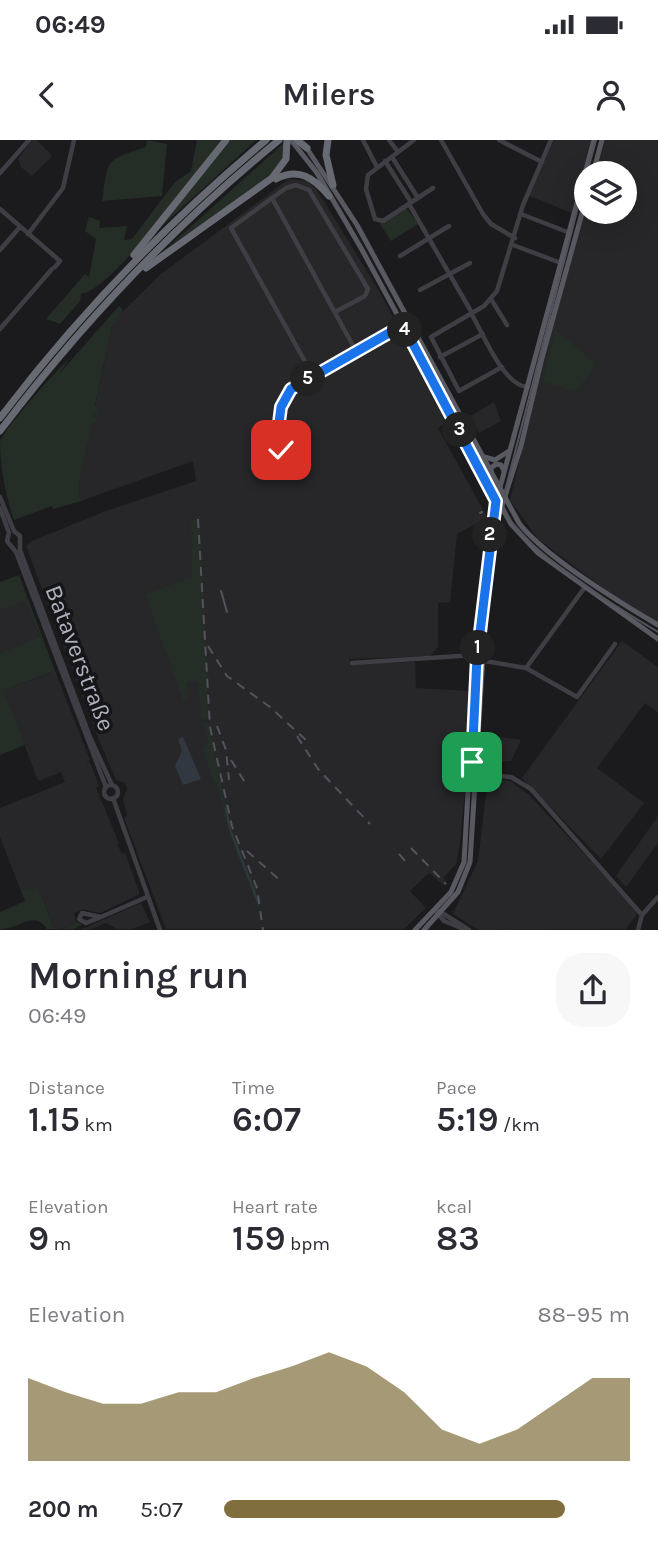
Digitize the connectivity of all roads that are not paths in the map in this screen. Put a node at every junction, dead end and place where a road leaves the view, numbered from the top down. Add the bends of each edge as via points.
1 (29, 140) edge
2 (74, 140) edge
3 (226, 140) edge
4 (279, 140) edge
5 (328, 140) edge
6 (363, 140) edge
7 (389, 140) edge
8 (414, 140) edge
9 (441, 140) edge
10 (499, 140) edge
11 (551, 140) edge
12 (594, 140) edge
13 (603, 140) edge
14 (294, 141) edge
15 (269, 143) edge
16 (307, 148) joint
17 (398, 152) junction
18 (392, 157) junction
19 (385, 161) junction
20 (597, 161) edge
21 (542, 162) junction
22 (377, 167) junction
23 (0, 172) edge
24 (333, 185) junction
25 (263, 186) junction
26 (433, 188) dead end
27 (329, 196) junction
28 (272, 198) junction
29 (418, 198) junction
30 (410, 203) junction
31 (0, 209) edge
32 (521, 214) junction
33 (579, 224) edge
34 (449, 226) dead end
35 (20, 227) junction
36 (570, 233) junction
37 (28, 234) junction
38 (430, 238) junction
39 (514, 242) junction
40 (0, 250) edge
41 (400, 256) dead end
42 (470, 263) dead end
43 (561, 263) junction
44 (450, 274) junction
45 (115, 281) junction
46 (121, 288) junction
47 (420, 290) dead end
48 (491, 299) junction
49 (335, 312) junction
50 (472, 313) junction
51 (403, 325) junction
52 (507, 325) dead end
53 (0, 329) edge
54 (483, 334) junction
55 (356, 351) junction
56 (440, 357) junction
57 (502, 367) junction
58 (313, 376) junction
59 (536, 386) junction
60 (526, 387) junction
61 (0, 418) edge
62 (0, 431) edge
63 (278, 432) dead end
64 (512, 445) junction
65 (481, 456) junction
66 (504, 473) junction
67 (491, 474) junction
68 (509, 488) junction
69 (500, 490) junction
70 (0, 497) edge
71 (504, 498) junction
72 (496, 501) junction
73 (509, 506) junction
74 (0, 508) edge
75 (500, 508) junction
76 (511, 524) junction
77 (494, 528) junction
78 (11, 532) junction
79 (16, 544) junction
80 (586, 586) junction
81 (658, 625) edge
82 (658, 639) edge
83 (615, 644) dead end
84 (480, 658) junction
85 (352, 663) dead end
86 (526, 668) junction
87 (475, 773) junction
88 (109, 785) junction
89 (113, 798) junction
90 (147, 897) junction
91 (658, 897) edge
92 (438, 913) junction
93 (642, 915) junction
94 (102, 917) dead end
95 (160, 929) edge
96 (415, 929) edge
97 (424, 929) edge
98 (467, 929) edge
99 (632, 929) edge
100 (638, 929) edge

1 - 23 street
2 - 37 street via 63,188
3 - 45 highway
4 - 15 highway
5 - 24 highway via 326,155
6 - 22 street
7 - 17 street
8 - 17 street
9 - 39 street via 483,214
10 - 21 street
11 - 21 street
12 - 36 main road
13 - 20 main road
14 - 16 highway
14 - 25 highway via 283,166
14 - 27 main road
15 - 45 highway via 202,195
15 - 46 highway
16 - 24 main road
17 - 18 street
18 - 19 street
18 - 29 street
19 - 22 street
19 - 30 street
21 - 32 street
22 - 30 street via 366,182 375,219 383,221
24 - 65 main road
25 - 27 highway via 298,173 314,179
25 - 46 highway
26 - 29 street
27 - 51 main road
28 - 49 street
28 - 49 street via 286,188 309,190 368,289 365,296
28 - 58 street via 230,228
29 - 30 street
30 - 38 street
31 - 35 street
32 - 36 street
32 - 39 street
33 - 59 main road
34 - 38 street
35 - 37 street
35 - 40 street
36 - 43 main road
37 - 53 street via 60,261
38 - 41 street
38 - 44 street
39 - 43 street
39 - 48 street
42 - 44 street
43 - 60 main road
44 - 47 street
44 - 50 street
45 - 61 highway
46 - 62 highway
48 - 50 street
48 - 52 street
49 - 55 street
50 - 54 street
50 - 56 street via 432,335
51 - 55 street
51 - 72 main road
54 - 56 street
54 - 57 street
55 - 58 street
56 - 57 street via 459,391
57 - 60 street via 509,379
58 - 63 street via 287,394
59 - 60 street
59 - 68 main road
60 - 64 main road
64 - 65 main road via 498,459
64 - 66 main road
65 - 67 main road
66 - 67 main road via 496,464
66 - 69 main road
67 - 69 main road
68 - 71 main road
68 - 73 main road
69 - 71 main road
69 - 72 main road
70 - 78 street, Bataverstraße
71 - 73 main road
71 - 75 main road
72 - 75 main road
72 - 84 main road
73 - 81 main road via 539,544
74 - 78 street, Bataverstraße
75 - 76 main road
75 - 77 main road
76 - 77 main road via 501,521
76 - 80 main road via 533,548
77 - 84 main road
78 - 79 street, Bataverstraße via 20,536
78 - 79 street, Bataverstraße via 7,541
79 - 88 street, Bataverstraße
80 - 82 main road
80 - 86 street
83 - 86 street via 579,695 572,696
84 - 85 street
84 - 86 street
84 - 87 main road
87 - 92 main road via 468,870 458,892
87 - 93 street via 510,777 531,789
88 - 89 street, Bataverstraße via 118,792
88 - 89 street, Bataverstraße via 104,794
89 - 90 street, Bataverstraße
90 - 94 street
90 - 95 street, Bataverstraße
91 - 93 street
92 - 96 main road
92 - 97 main road
92 - 98 street
93 - 100 street
99 - 100 street

